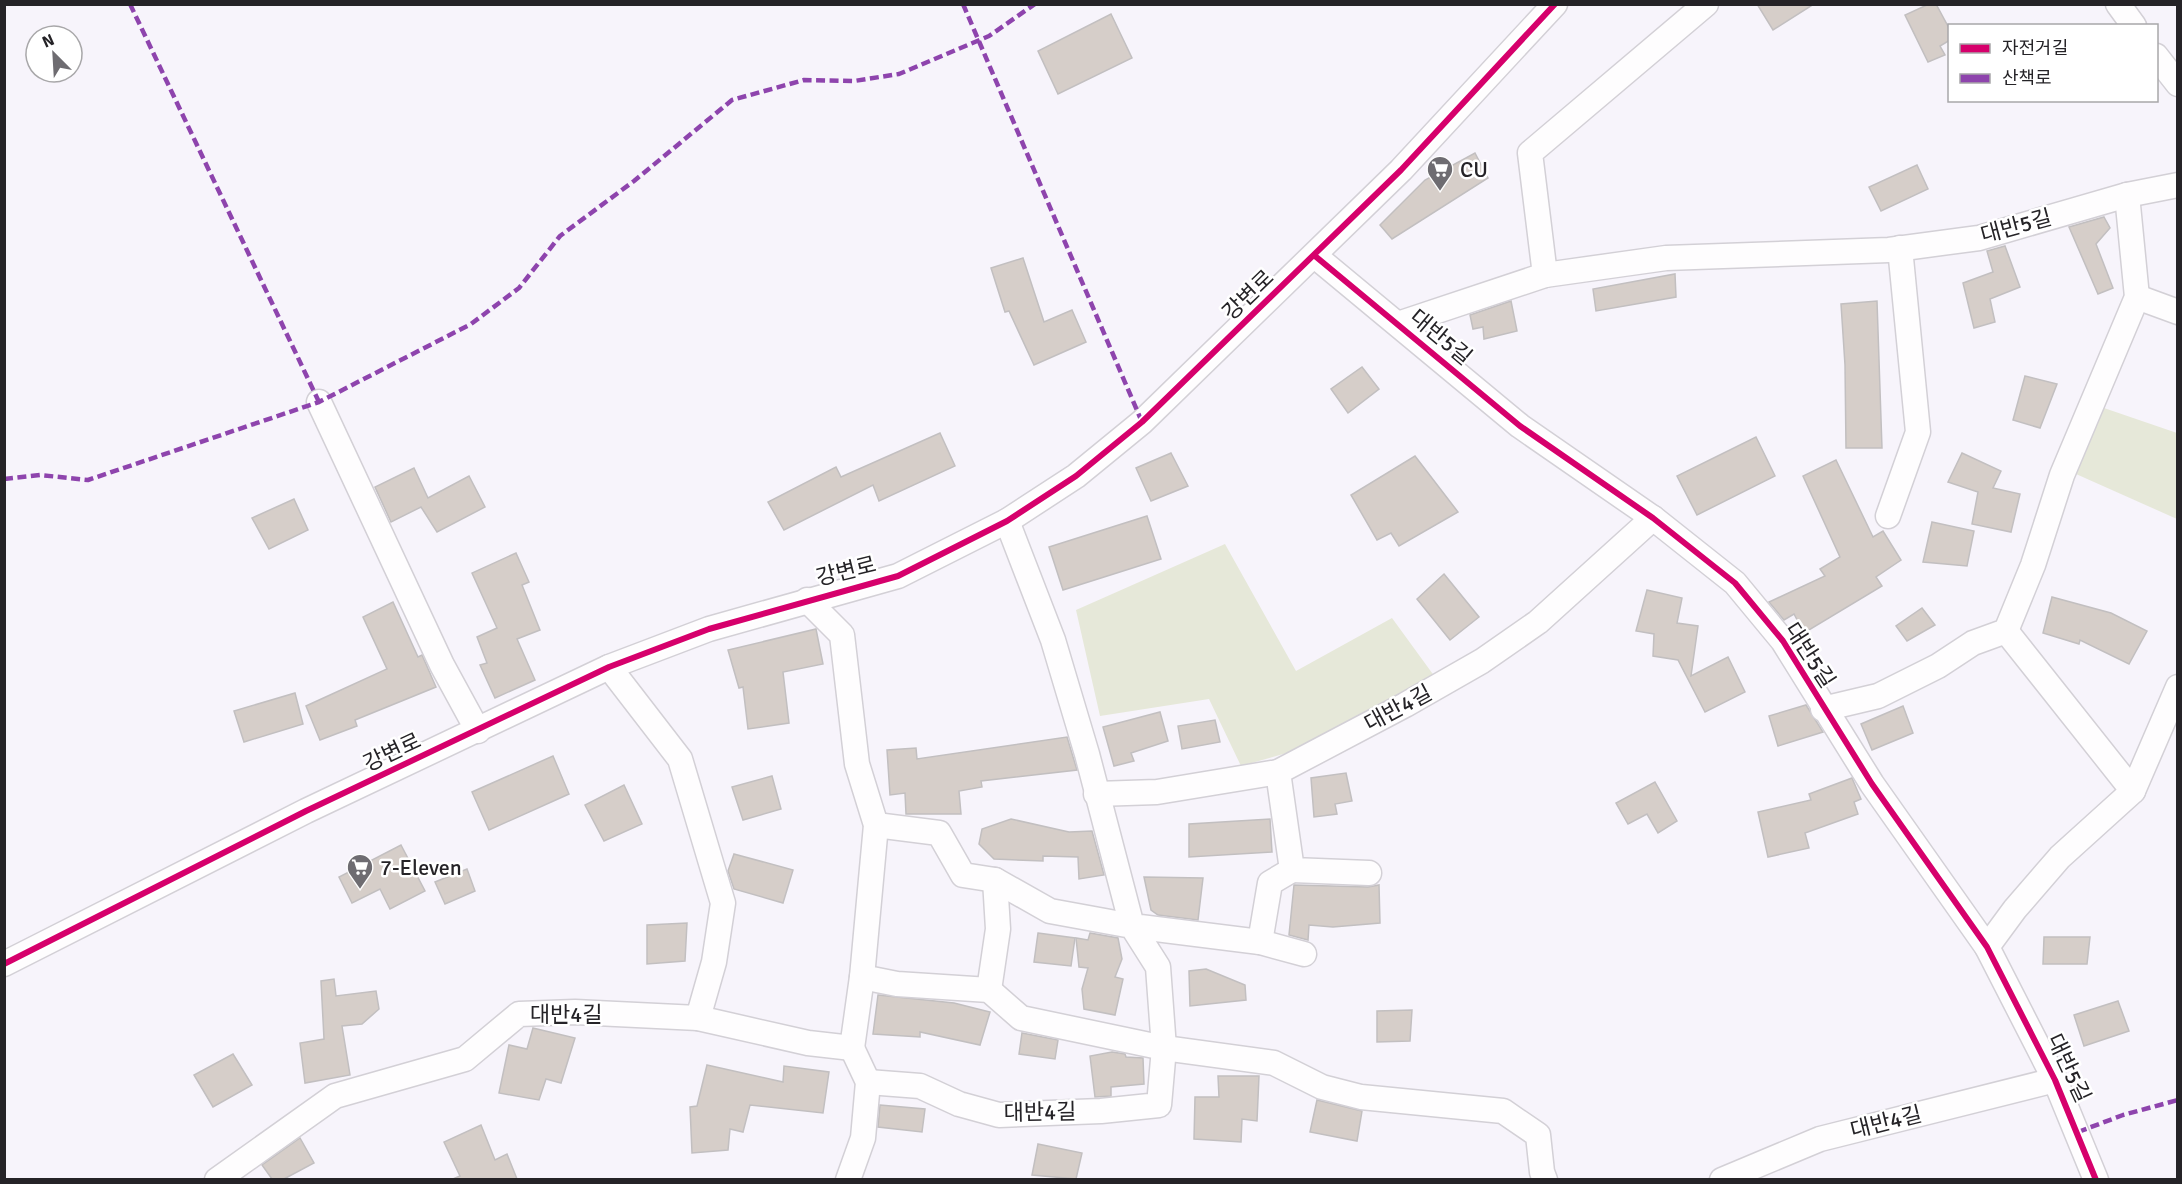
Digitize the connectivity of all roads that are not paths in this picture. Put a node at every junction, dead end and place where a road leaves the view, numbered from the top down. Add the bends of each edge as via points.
1 (1556, 4) edge
2 (1706, 4) edge
3 (2118, 4) edge
4 (2133, 24) edge
5 (2158, 57) edge
6 (2178, 84) edge
7 (2178, 185) edge
8 (2127, 195) junction
9 (1900, 248) junction
10 (1315, 256) junction
11 (1545, 275) junction
12 (2137, 297) junction
13 (2178, 312) edge
14 (1398, 324) junction
15 (319, 402) dead end
16 (1888, 516) dead end
17 (1653, 518) junction
18 (1007, 521) junction
19 (807, 600) junction
20 (2006, 631) junction
21 (609, 667) junction
22 (2178, 687) edge
23 (1823, 709) junction
24 (478, 731) junction
25 (1278, 772) junction
26 (2133, 791) junction
27 (1096, 794) junction
28 (876, 825) junction
29 (1292, 870) junction
30 (1369, 873) dead end
31 (995, 880) junction
32 (1132, 926) junction
33 (1260, 942) junction
34 (1987, 947) junction
35 (1304, 954) dead end
36 (4, 964) edge
37 (862, 977) junction
38 (989, 990) junction
39 (698, 1018) junction
40 (852, 1048) junction
41 (1164, 1048) junction
42 (2055, 1080) junction
43 (868, 1082) junction
44 (217, 1179) edge
45 (848, 1179) edge
46 (1545, 1179) edge
47 (1722, 1179) edge
48 (2096, 1179) edge

1 - 10 street, 강변로
2 - 11 street via 1530,153
3 - 4 street
5 - 6 street
7 - 8 street, 대반5길
8 - 9 street, 대반5길 via 1979,238
8 - 12 street
9 - 11 street, 대반5길 via 1666,258
9 - 16 street via 1918,432
10 - 14 street, 대반5길
10 - 18 street, 강변로 via 1142,422 1076,476
11 - 14 street, 대반5길
12 - 13 street
12 - 20 street via 2062,475 2033,565
14 - 17 street, 대반5길 via 1520,426
15 - 24 street via 442,665
17 - 23 street, 대반5길 via 1735,583 1783,641
17 - 25 street, 대반4길 via 1538,622 1482,661
18 - 19 street, 강변로 via 898,576
18 - 27 street, 대반4길 via 1053,640
19 - 21 street, 강변로 via 709,629
19 - 28 street via 842,635 857,764
20 - 23 street, 대반5길 via 1973,643 1938,666 1878,696
20 - 26 street
21 - 24 street, 강변로
21 - 39 street via 680,759 723,903 714,963
22 - 26 street
23 - 34 street, 대반5길
24 - 36 street, 강변로 via 306,811
25 - 27 street, 대반4길 via 1157,792
25 - 29 street
26 - 34 street via 2060,857
27 - 32 street, 대반4길
28 - 31 street via 939,833 963,875
28 - 37 street
29 - 30 street
29 - 33 street via 1270,883
31 - 32 street via 1050,911
31 - 38 street via 998,929
32 - 33 street
32 - 41 street, 대반4길 via 1158,967
33 - 35 street
34 - 42 street, 대반5길
37 - 38 street via 897,984
37 - 40 street
38 - 41 street via 1021,1018
39 - 40 street, 대반4길 via 808,1043
39 - 44 street, 대반4길 via 575,1012 519,1014 465,1059 334,1096
40 - 43 street
41 - 43 street, 대반4길 via 1159,1105 999,1115 959,1104 920,1086
41 - 46 street via 1274,1063 1322,1087 1361,1097 1503,1111 1538,1135
42 - 47 street, 대반4길 via 1820,1139
42 - 48 street, 대반5길
43 - 45 street via 863,1138

